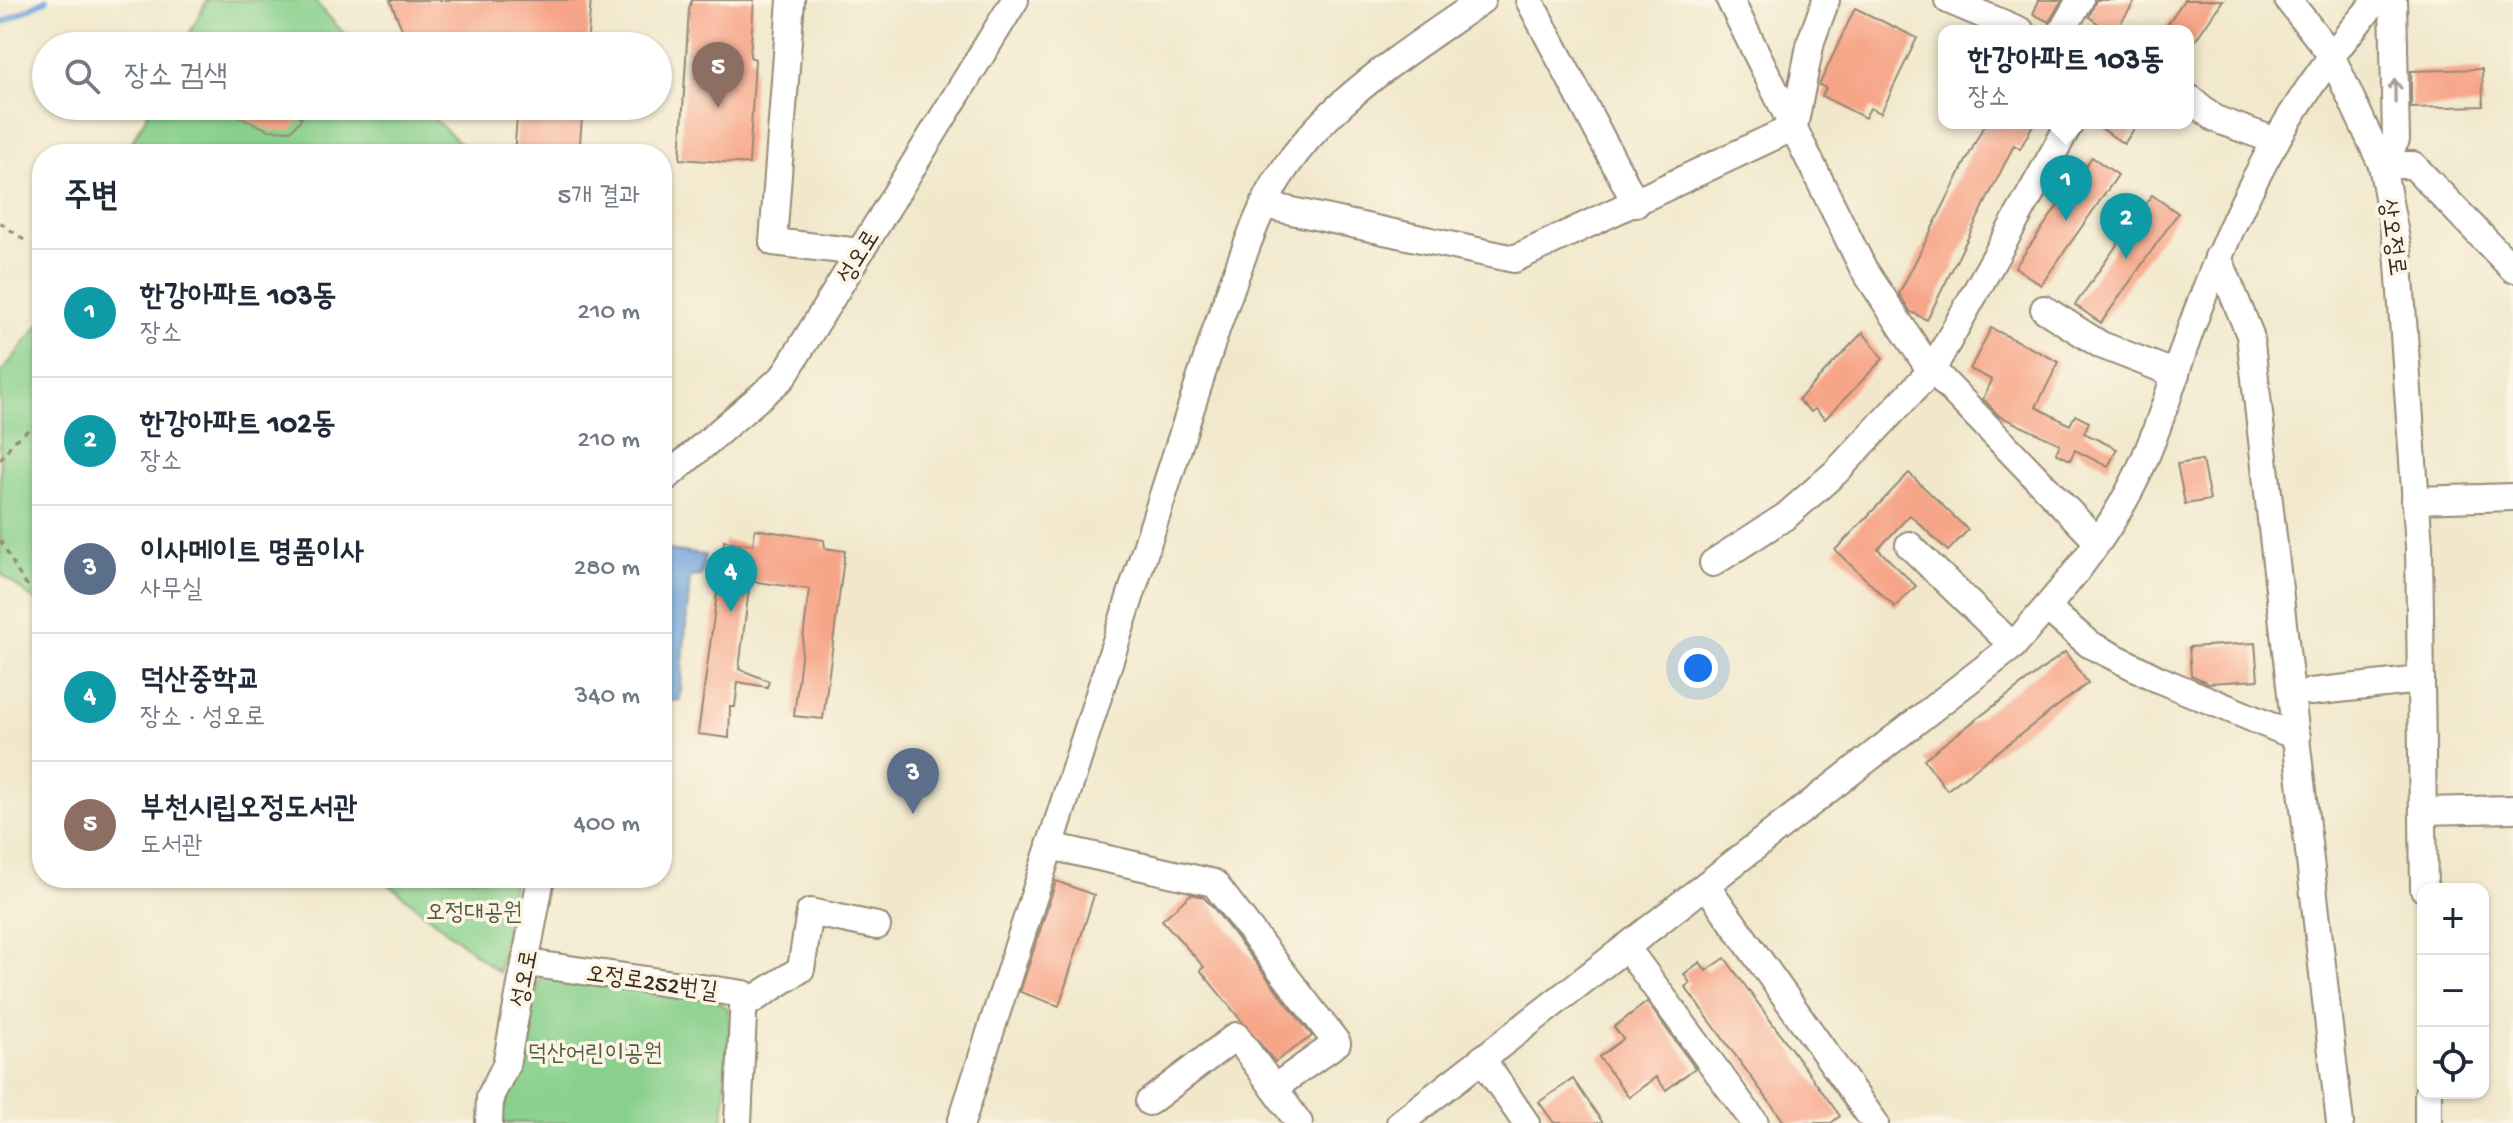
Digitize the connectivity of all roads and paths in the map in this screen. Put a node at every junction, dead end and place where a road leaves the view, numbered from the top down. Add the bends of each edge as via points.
1 (791, 0) edge
2 (1015, 0) edge
3 (1482, 0) edge
4 (1529, 0) edge
5 (1730, 0) edge
6 (1826, 0) edge
7 (1948, 0) edge
8 (2080, 0) edge
9 (2288, 0) edge
10 (2377, 0) edge
11 (2393, 0) edge
12 (2007, 25) edge
13 (2065, 25) edge
14 (2330, 53) junction
15 (2194, 102) edge
16 (1794, 127) junction
17 (2067, 129) edge
18 (2276, 141) junction
19 (2382, 165) junction
20 (1636, 204) junction
21 (1264, 205) junction
22 (0, 222) edge
23 (28, 243) dead end
24 (860, 252) junction
25 (2218, 257) junction
26 (2513, 269) edge
27 (2044, 309) dead end
28 (1932, 370) junction
29 (2176, 374) junction
30 (32, 427) edge
31 (0, 460) edge
32 (672, 472) edge
33 (2513, 497) edge
34 (2415, 500) junction
35 (0, 540) edge
36 (2098, 542) junction
37 (1909, 545) dead end
38 (1713, 563) dead end
39 (32, 589) edge
40 (2047, 608) junction
41 (2013, 646) junction
42 (2421, 680) junction
43 (2311, 692) dead end
44 (2297, 737) junction
45 (2513, 809) edge
46 (2423, 811) junction
47 (1050, 846) junction
48 (2424, 883) edge
49 (1706, 885) junction
50 (539, 888) edge
51 (877, 926) dead end
52 (1626, 947) junction
53 (527, 963) junction
54 (743, 1006) junction
55 (1482, 1059) junction
56 (1274, 1088) junction
57 (2428, 1099) edge
58 (1149, 1102) dead end
59 (1405, 1121) edge
60 (489, 1123) edge
61 (738, 1123) edge
62 (961, 1123) edge
63 (1299, 1123) edge
64 (1526, 1123) edge
65 (1755, 1123) edge
66 (1875, 1123) edge
67 (2340, 1123) edge
68 (2428, 1123) edge

1 - 24 street via 773,242
2 - 24 street, 성오로
3 - 21 street via 1371,77 1309,138
4 - 20 street
5 - 16 street
6 - 16 street via 1811,41
7 - 12 street
8 - 13 street
9 - 14 street, 상오정로
10 - 14 street
19 -> 11 street via 2396,140
14 - 18 street
14 - 19 street, 상오정로
15 - 18 street via 2215,119
16 - 20 street
16 - 28 street via 1863,268
17 - 28 street
18 - 25 street
19 - 26 street via 2413,165
19 - 34 street, 상오정로 via 2398,250
20 - 21 street via 1514,259
21 - 47 street via 1217,327
22 - 23 path
24 - 32 street, 성오로 via 783,377
25 - 29 street
25 - 44 street via 2250,335
27 - 29 street via 2101,345
28 - 36 street
28 - 38 street via 1836,472 1786,516
29 - 36 street via 2142,463
30 - 31 path
33 - 34 street
34 - 42 street, 상오정로
35 - 39 path
36 - 40 street
37 - 41 street
40 - 41 street
40 - 44 street via 2089,644
41 - 49 street
42 - 43 street
42 - 46 street, 상오정로
44 - 67 street
45 - 46 street
46 - 48 street, 상오정로
47 - 56 street via 1214,883 1337,1043
47 - 62 street
49 - 52 street
49 - 66 street
50 - 53 street, 성오로
51 - 54 street via 810,912 801,969
52 - 55 street
52 - 65 street
53 - 54 street, 오정로252번길 via 744,994
53 - 60 street, 성오로 via 506,1065 490,1097
54 - 61 street, 오정로252번길
55 - 59 street
55 - 64 street
56 - 58 street via 1236,1036
56 - 63 street
57 - 68 street

